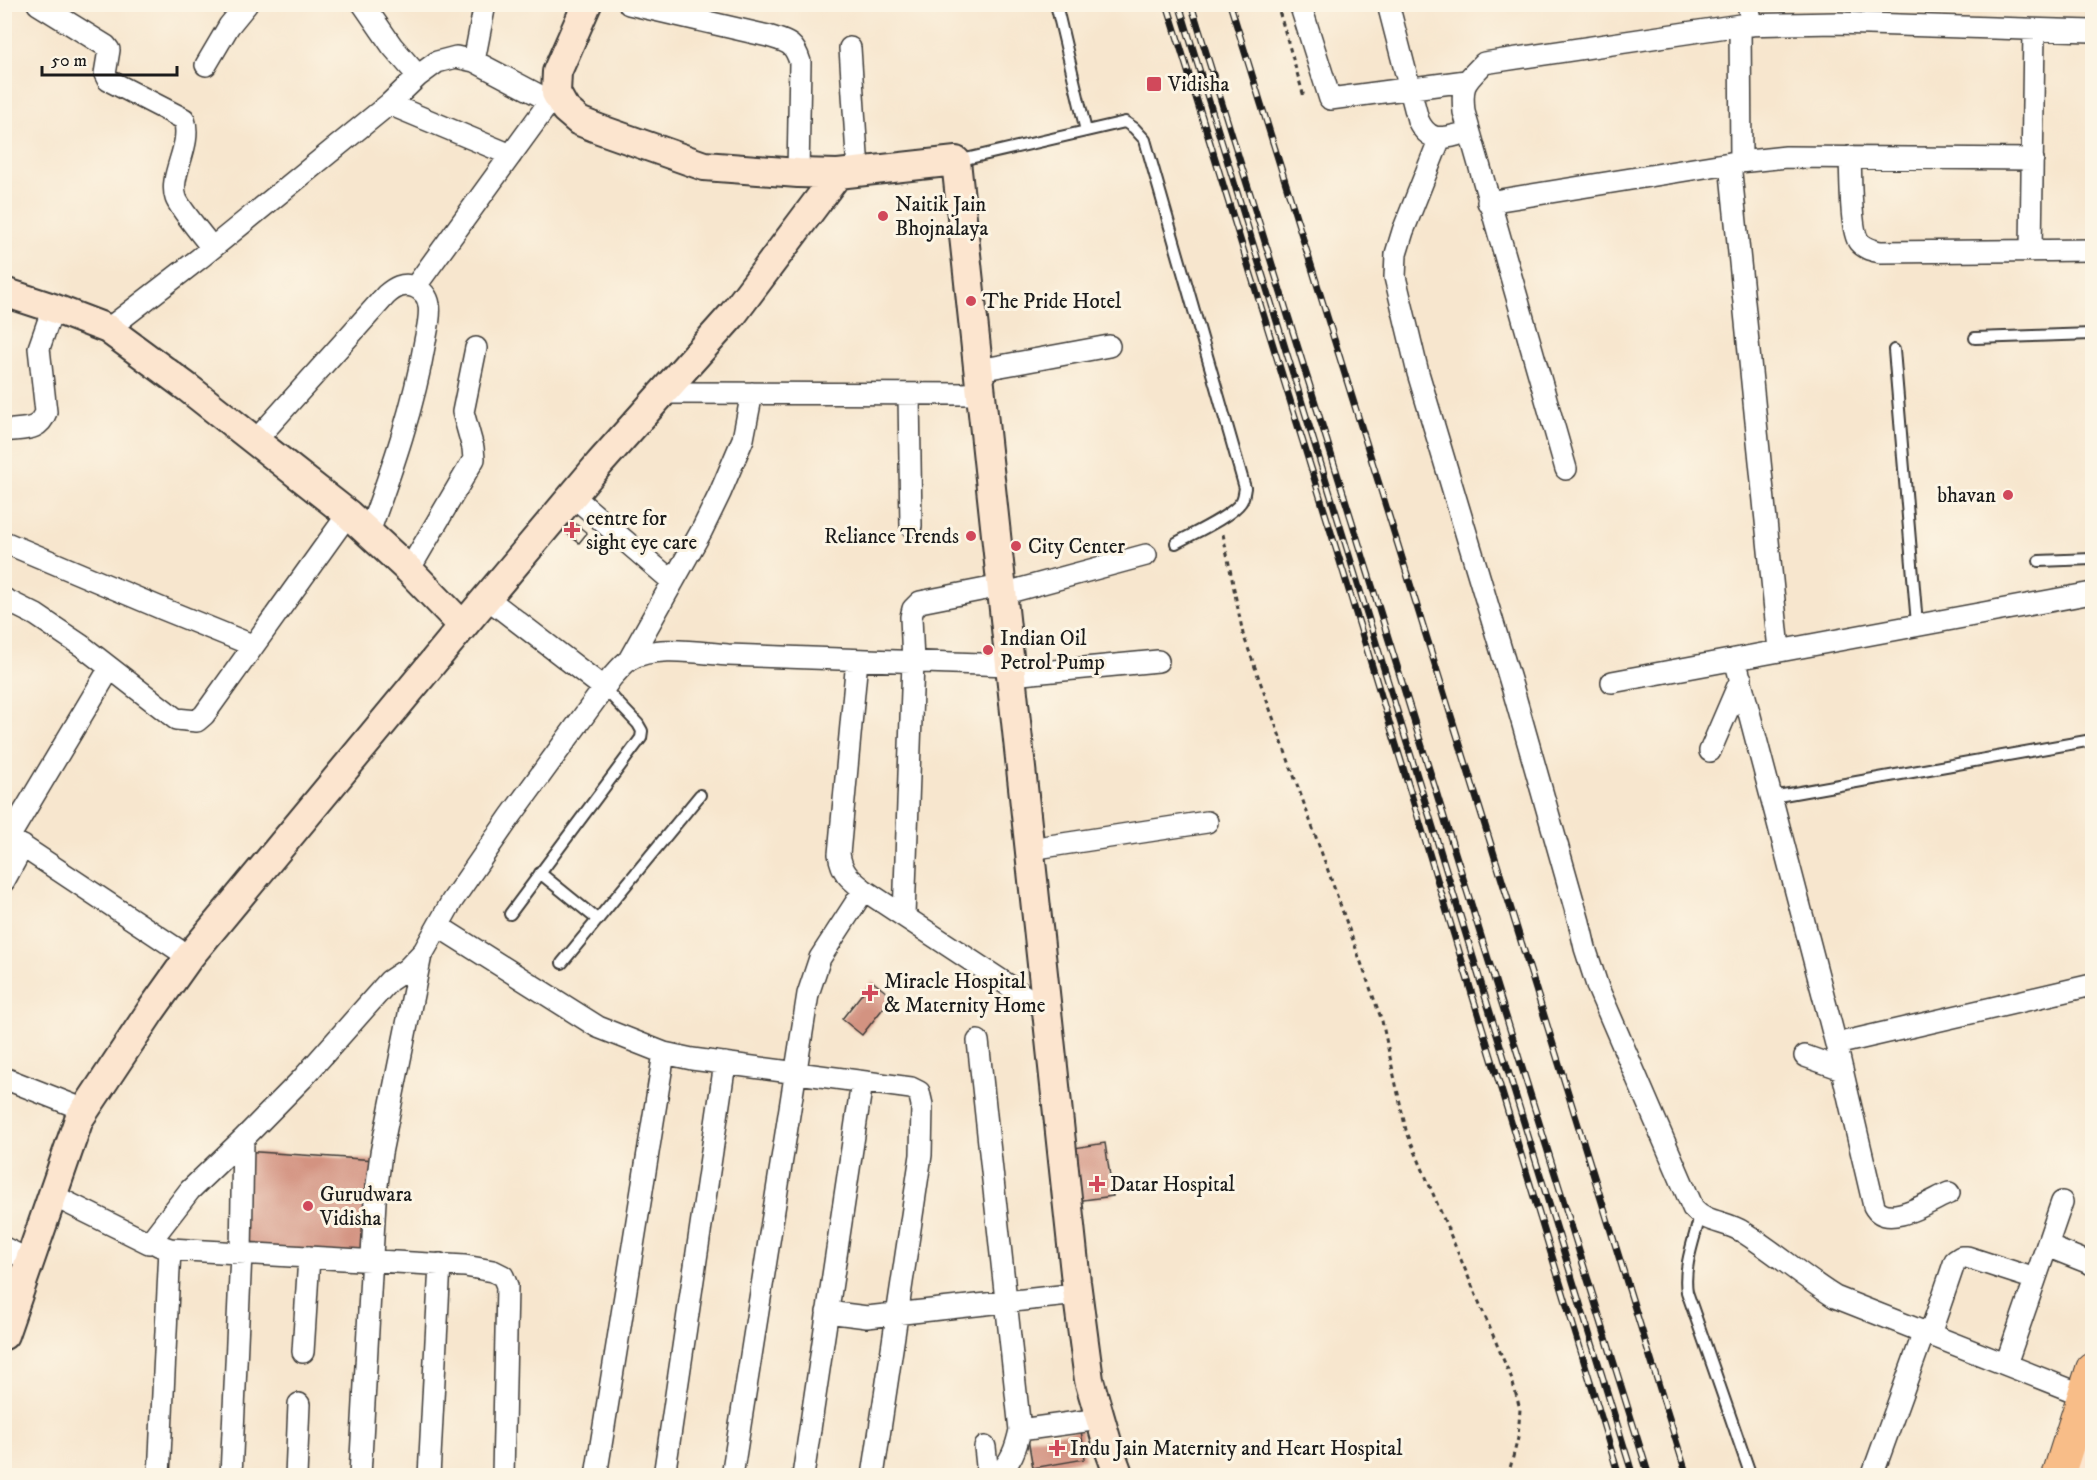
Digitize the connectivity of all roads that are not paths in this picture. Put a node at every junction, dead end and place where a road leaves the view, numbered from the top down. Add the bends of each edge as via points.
1 (38, 4) edge
2 (247, 4) edge
3 (363, 4) edge
4 (485, 4) edge
5 (587, 4) edge
6 (629, 4) edge
7 (1056, 4) edge
8 (1300, 4) edge
9 (1388, 4) edge
10 (1747, 18) edge
11 (2034, 30) junction
12 (2092, 31) edge
13 (850, 48) dead end
14 (474, 61) junction
15 (206, 65) dead end
16 (418, 76) junction
17 (1466, 81) junction
18 (1410, 88) junction
19 (553, 97) junction
20 (389, 104) junction
21 (1086, 131) junction
22 (1469, 132) junction
23 (1440, 138) junction
24 (511, 155) junction
25 (1850, 157) junction
26 (2033, 159) junction
27 (956, 161) junction
28 (1736, 162) junction
29 (848, 172) junction
30 (798, 173) junction
31 (1488, 201) junction
32 (212, 248) junction
33 (2031, 250) junction
34 (2092, 250) edge
35 (416, 287) junction
36 (4, 292) edge
37 (53, 308) junction
38 (108, 330) junction
39 (2092, 334) edge
40 (1975, 338) dead end
41 (1109, 346) dead end
42 (476, 348) dead end
43 (1894, 350) dead end
44 (980, 382) junction
45 (661, 393) junction
46 (752, 393) junction
47 (909, 394) junction
48 (4, 431) edge
49 (256, 440) junction
50 (1566, 469) dead end
51 (573, 496) junction
52 (348, 514) junction
53 (911, 526) dead end
54 (369, 532) junction
55 (4, 542) edge
56 (1176, 543) dead end
57 (1146, 555) dead end
58 (2092, 559) edge
59 (2038, 561) dead end
60 (409, 570) junction
61 (673, 582) junction
62 (1002, 590) junction
63 (2092, 593) edge
64 (487, 598) junction
65 (4, 599) edge
66 (1917, 624) junction
67 (463, 626) junction
68 (252, 645) junction
69 (1779, 650) junction
70 (629, 660) junction
71 (857, 660) junction
72 (913, 662) junction
73 (1158, 662) dead end
74 (110, 668) junction
75 (1738, 669) junction
76 (1010, 670) junction
77 (1612, 682) dead end
78 (604, 688) junction
79 (2092, 740) edge
80 (1710, 751) dead end
81 (700, 795) dead end
82 (1772, 797) junction
83 (1207, 822) dead end
84 (12, 839) edge
85 (1030, 849) junction
86 (540, 873) junction
87 (4, 881) edge
88 (864, 890) junction
89 (510, 914) dead end
90 (904, 916) junction
91 (598, 920) junction
92 (438, 926) junction
93 (421, 955) junction
94 (189, 957) junction
95 (562, 963) dead end
96 (2092, 985) edge
97 (1046, 1010) junction
98 (978, 1041) dead end
99 (1836, 1044) junction
100 (664, 1053) junction
101 (1805, 1056) dead end
102 (725, 1063) junction
103 (1842, 1069) junction
104 (796, 1071) junction
105 (862, 1082) junction
106 (6, 1083) edge
107 (85, 1110) junction
108 (243, 1139) junction
109 (1949, 1193) dead end
110 (52, 1195) junction
111 (2062, 1202) dead end
112 (1700, 1216) junction
113 (148, 1243) junction
114 (2047, 1246) junction
115 (170, 1249) junction
116 (241, 1253) junction
117 (17, 1254) edge
118 (309, 1257) junction
119 (373, 1261) junction
120 (440, 1264) junction
121 (2092, 1264) edge
122 (2035, 1279) junction
123 (1078, 1294) junction
124 (1006, 1302) junction
125 (827, 1312) junction
126 (898, 1314) junction
127 (1927, 1333) junction
128 (4, 1335) edge
129 (303, 1352) dead end
130 (2006, 1364) junction
131 (2085, 1389) edge
132 (299, 1404) dead end
133 (1100, 1419) junction
134 (1020, 1430) junction
135 (985, 1446) dead end
136 (2092, 1456) edge
137 (159, 1476) edge
138 (231, 1476) edge
139 (296, 1476) edge
140 (360, 1476) edge
141 (429, 1476) edge
142 (504, 1476) edge
143 (596, 1476) edge
144 (664, 1476) edge
145 (732, 1476) edge
146 (803, 1476) edge
147 (873, 1476) edge
148 (986, 1476) edge
149 (997, 1476) edge
150 (1119, 1476) edge
151 (1751, 1476) edge
152 (1872, 1476) edge
153 (2058, 1476) edge
154 (2085, 1476) edge

1 - 32 street via 106,46 108,80 184,119 187,129 176,198
2 - 15 street
3 - 16 street
4 - 14 street
5 - 19 street via 557,72
6 - 30 street via 768,36 796,49 800,62
7 - 21 lane
8 - 18 street via 1330,99
9 - 18 street
10 - 11 street
10 - 17 street via 1484,63
10 - 28 street
11 - 12 street
11 - 26 street
13 - 29 street
14 - 16 street via 456,57 437,62
14 - 19 street
16 - 20 street
17 - 18 street
17 - 22 street via 1462,93
18 - 23 street via 1424,131
19 - 24 street
19 - 30 street via 579,121 704,166
20 - 24 street
20 - 32 street
21 - 27 lane
21 - 56 lane via 1125,122 1145,140 1245,488 1242,501 1218,520
22 - 23 street
22 - 31 street
23 - 112 street via 1396,254 1395,277 1418,373 1598,988 1693,1208
24 - 35 street
25 - 26 street
25 - 28 street
25 - 33 street via 1854,226 1858,240 1867,249
26 - 33 street
27 - 29 street
27 - 44 street
28 - 31 street
28 - 69 street
29 - 30 street
29 - 45 street via 733,314
31 - 50 street
32 - 38 street
33 - 34 street
35 - 49 street via 395,287 386,295
35 - 54 street via 429,304 420,371 398,454
36 - 37 street
37 - 38 street
37 - 48 street via 39,348 46,412 43,421 37,427
38 - 49 street
39 - 40 lane
41 - 44 street
42 - 60 street via 463,412 474,459
43 - 66 lane
44 - 47 street
44 - 62 street
45 - 46 street
45 - 51 street
46 - 47 street
46 - 61 street via 743,439 702,530
47 - 53 street
49 - 52 street
51 - 61 street
51 - 64 street
52 - 54 street
52 - 68 street
54 - 60 street
55 - 68 street
57 - 62 street
58 - 59 lane
60 - 67 street
61 - 70 street
62 - 72 street via 920,602 911,617
62 - 76 street
63 - 66 street
64 - 67 street
64 - 78 street
65 - 74 street via 36,615
66 - 69 street
67 - 94 street
68 - 74 street via 197,721 176,719
69 - 75 street
70 - 71 street via 652,652 684,651
70 - 78 street
71 - 72 street
71 - 88 street via 838,854 848,877
72 - 76 street
72 - 90 street
73 - 76 street
74 - 84 street
75 - 77 street
75 - 80 street
75 - 82 street
76 - 85 street
78 - 86 lane via 638,724 641,738
78 - 92 street via 510,817
79 - 82 lane
81 - 91 lane
82 - 99 street
83 - 85 street
84 - 87 street
84 - 94 street
85 - 97 street
86 - 89 lane
86 - 91 lane
88 - 90 street
88 - 104 street via 820,958 808,994
90 - 97 street
91 - 95 lane
92 - 93 street
92 - 100 street via 598,1027
93 - 108 street via 389,981
93 - 119 street via 381,1153
94 - 107 street
96 - 99 street
97 - 123 street
98 - 124 street
99 - 103 street
100 - 102 street
100 - 143 street
101 - 103 street
102 - 104 street
102 - 144 street
103 - 109 street via 1877,1212 1897,1216
104 - 105 street
104 - 145 street
105 - 125 street
105 - 126 street via 910,1088 919,1092 922,1105 921,1155
106 - 107 street
107 - 110 street
108 - 113 street via 190,1190
108 - 116 street
110 - 113 street
110 - 117 street
111 - 114 street
112 - 127 street via 1742,1231 1835,1297
112 - 151 lane via 1687,1266 1687,1292
113 - 115 street
114 - 121 street
114 - 122 street
115 - 116 street
115 - 137 street
116 - 118 street
116 - 138 street
117 - 128 street
118 - 119 street
118 - 129 street
119 - 120 street
119 - 140 street
120 - 141 street
120 - 142 street via 493,1271 503,1276 507,1286
122 - 127 street via 1961,1257 1955,1261
122 - 130 street
123 - 124 street
123 - 133 street via 1089,1380
124 - 126 street
124 - 134 street
125 - 126 street via 860,1317
125 - 146 street
126 - 147 street
127 - 130 street
127 - 152 street
130 - 131 street
131 - 153 main road
132 - 139 street
133 - 134 street
133 - 150 street
134 - 149 street via 1016,1452
135 - 148 street
136 - 154 street

